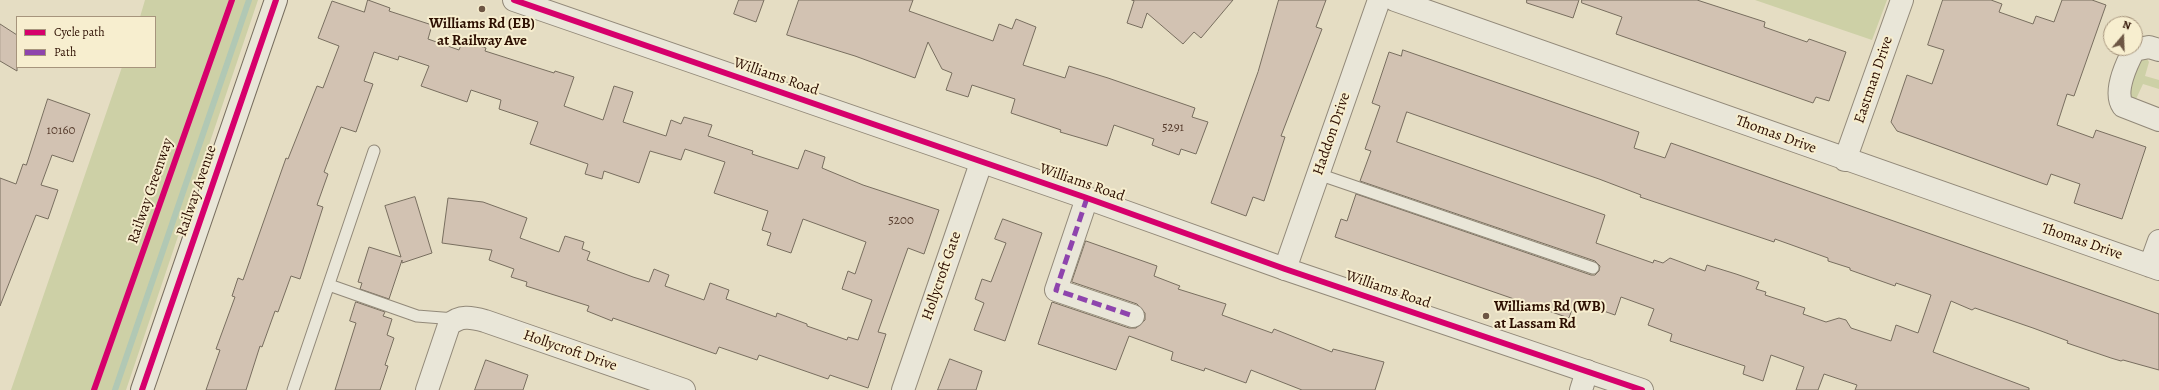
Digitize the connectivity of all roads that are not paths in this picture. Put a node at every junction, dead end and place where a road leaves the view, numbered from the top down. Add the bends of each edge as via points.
1 (276, 0) edge
2 (514, 0) edge
3 (1379, 0) edge
4 (1395, 0) edge
5 (1902, 0) edge
6 (2159, 50) edge
7 (2159, 120) edge
8 (374, 151) dead end
9 (1845, 160) junction
10 (981, 163) junction
11 (1318, 174) junction
12 (1087, 198) junction
13 (2159, 241) edge
14 (2155, 267) edge
15 (1593, 268) dead end
16 (1285, 269) junction
17 (329, 285) junction
18 (1133, 316) dead end
19 (456, 319) junction
20 (1584, 380) edge
21 (679, 389) edge
22 (142, 390) edge
23 (293, 390) edge
24 (427, 390) edge
25 (903, 390) edge
26 (1642, 390) edge

1 - 22 street, Railway Avenue
2 - 10 street, Williams Road
3 - 11 street, Haddon Drive
4 - 9 street, Thomas Drive
5 - 9 street, Eastman Drive
6 - 7 street via 2149,47 2134,50 2119,97 2123,106
8 - 17 lane
9 - 14 street, Thomas Drive
10 - 12 street, Williams Road
10 - 25 street, Hollycroft Gate
11 - 15 lane
11 - 16 street, Haddon Drive
12 - 16 street, Williams Road
12 - 18 street via 1056,290
13 - 14 street
16 - 20 street, Williams Road
17 - 19 lane via 417,316
17 - 23 lane
19 - 21 street, Hollycroft Drive via 466,317 485,321
19 - 24 street via 446,331
20 - 26 street, Williams Road

